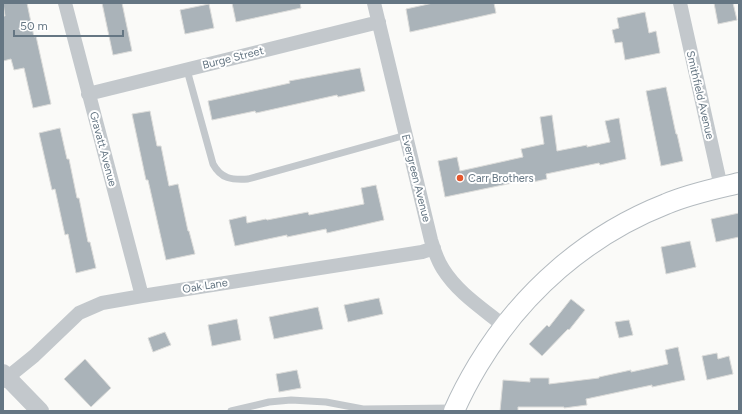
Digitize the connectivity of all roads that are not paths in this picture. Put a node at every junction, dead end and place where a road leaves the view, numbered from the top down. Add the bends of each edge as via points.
1 (64, 3) edge
2 (374, 3) edge
3 (680, 3) edge
4 (378, 22) junction
5 (187, 70) junction
6 (88, 94) junction
7 (406, 135) junction
8 (730, 185) edge
9 (434, 248) junction
10 (142, 296) junction
11 (504, 326) junction
12 (5, 377) edge
13 (455, 410) edge
14 (40, 411) edge
15 (231, 411) edge

1 - 6 street, Gravatt Avenue
2 - 4 street, Evergreen Avenue
3 - 8 street, Smithfield Avenue
4 - 5 street, Burge Street
4 - 7 street, Evergreen Avenue
5 - 6 street, Burge Street
5 - 7 lane via 213,164 224,177 248,179
6 - 10 street, Gravatt Avenue
7 - 9 street, Evergreen Avenue
8 - 11 main road via 666,204 609,232 580,251 549,277
9 - 10 street, Oak Lane via 422,252
9 - 11 street, Evergreen Avenue via 442,268 457,288
10 - 12 street, Oak Lane via 102,303 79,313 34,356
11 - 13 main road via 468,382
12 - 14 street
13 - 15 lane via 363,409 326,402 291,400

